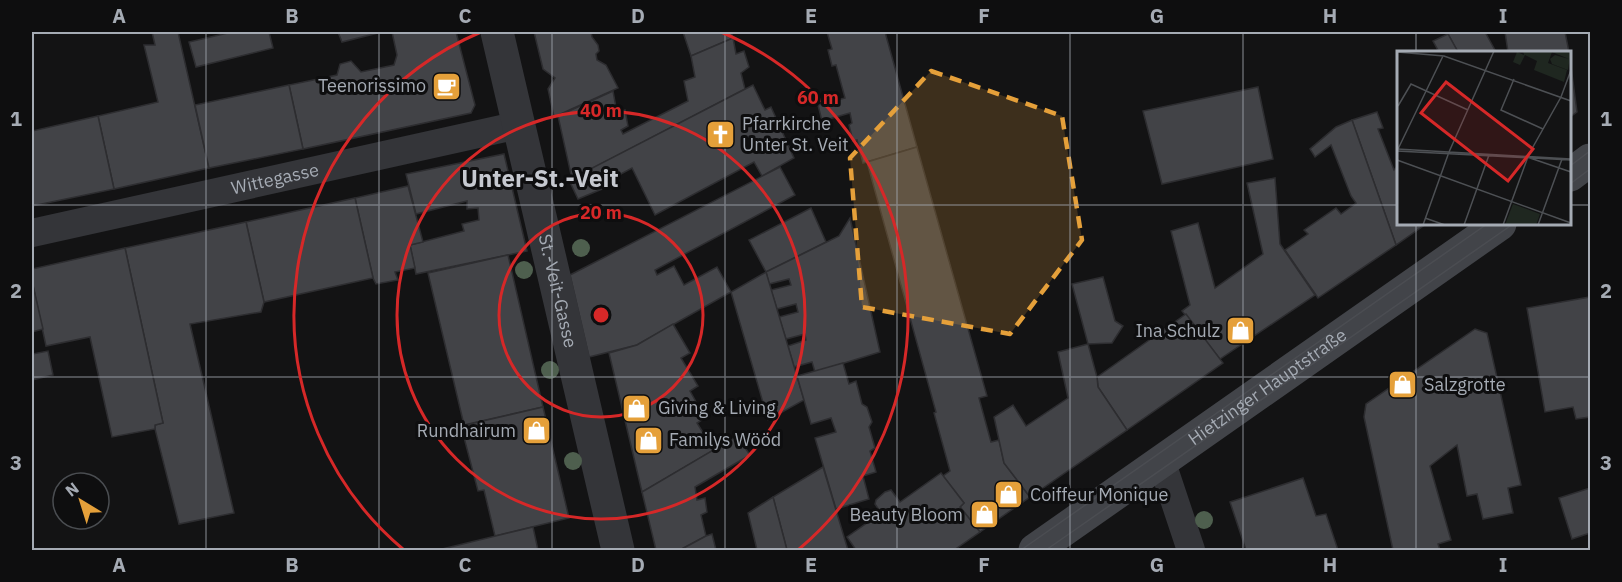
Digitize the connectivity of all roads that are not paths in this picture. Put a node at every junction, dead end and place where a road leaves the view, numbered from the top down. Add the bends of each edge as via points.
1 (497, 32) edge
2 (519, 125) junction
3 (1590, 160) edge
4 (1571, 174) edge
5 (1499, 225) edge
6 (32, 233) edge
7 (1162, 463) junction
8 (618, 550) edge
9 (1035, 550) edge
10 (1191, 550) edge

1 - 2 street, St.-Veit-Gasse
2 - 6 street, Wittegasse
2 - 8 street, St.-Veit-Gasse
3 - 4 main road
5 - 7 main road, Hietzinger Hauptstraße
7 - 9 main road, Hietzinger Hauptstraße
7 - 10 street

